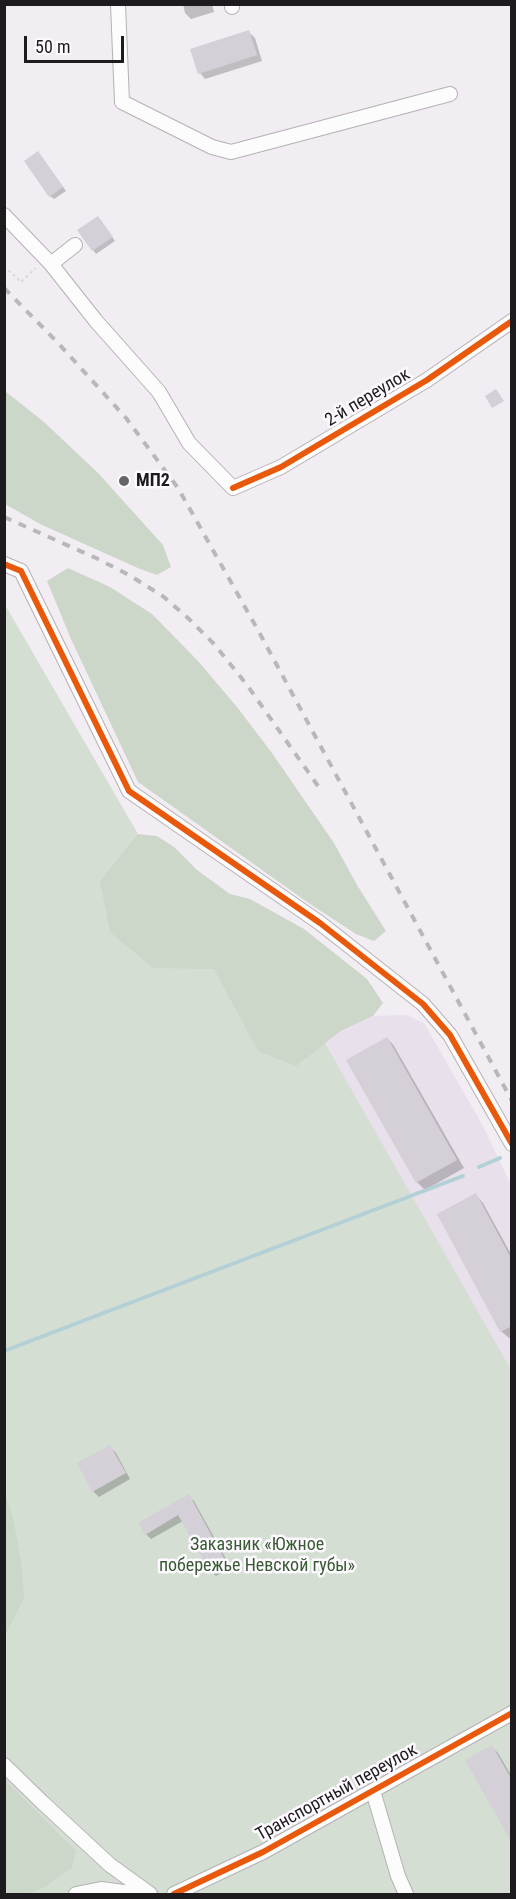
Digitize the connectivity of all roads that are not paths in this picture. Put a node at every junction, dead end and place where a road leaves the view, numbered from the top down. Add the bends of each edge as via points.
1 (118, 4) edge
2 (450, 94) dead end
3 (4, 215) edge
4 (75, 245) dead end
5 (51, 264) junction
6 (512, 321) edge
7 (4, 564) edge
8 (512, 1144) edge
9 (512, 1713) edge
10 (4, 1765) edge
11 (373, 1791) junction
12 (76, 1894) edge
13 (138, 1894) edge
14 (150, 1894) edge
15 (174, 1894) edge
16 (406, 1894) edge

1 - 2 street via 122,102 212,147 231,152
3 - 5 street
4 - 5 street
5 - 6 street, 2-й переулок via 159,392 189,443 234,488 281,467 408,392
7 - 8 street via 21,571 129,792 320,923 423,1004 450,1035
9 - 11 street, Транспортный переулок
10 - 14 street via 111,1865
11 - 15 street, Транспортный переулок via 263,1852
11 - 16 street
12 - 13 street via 101,1889

